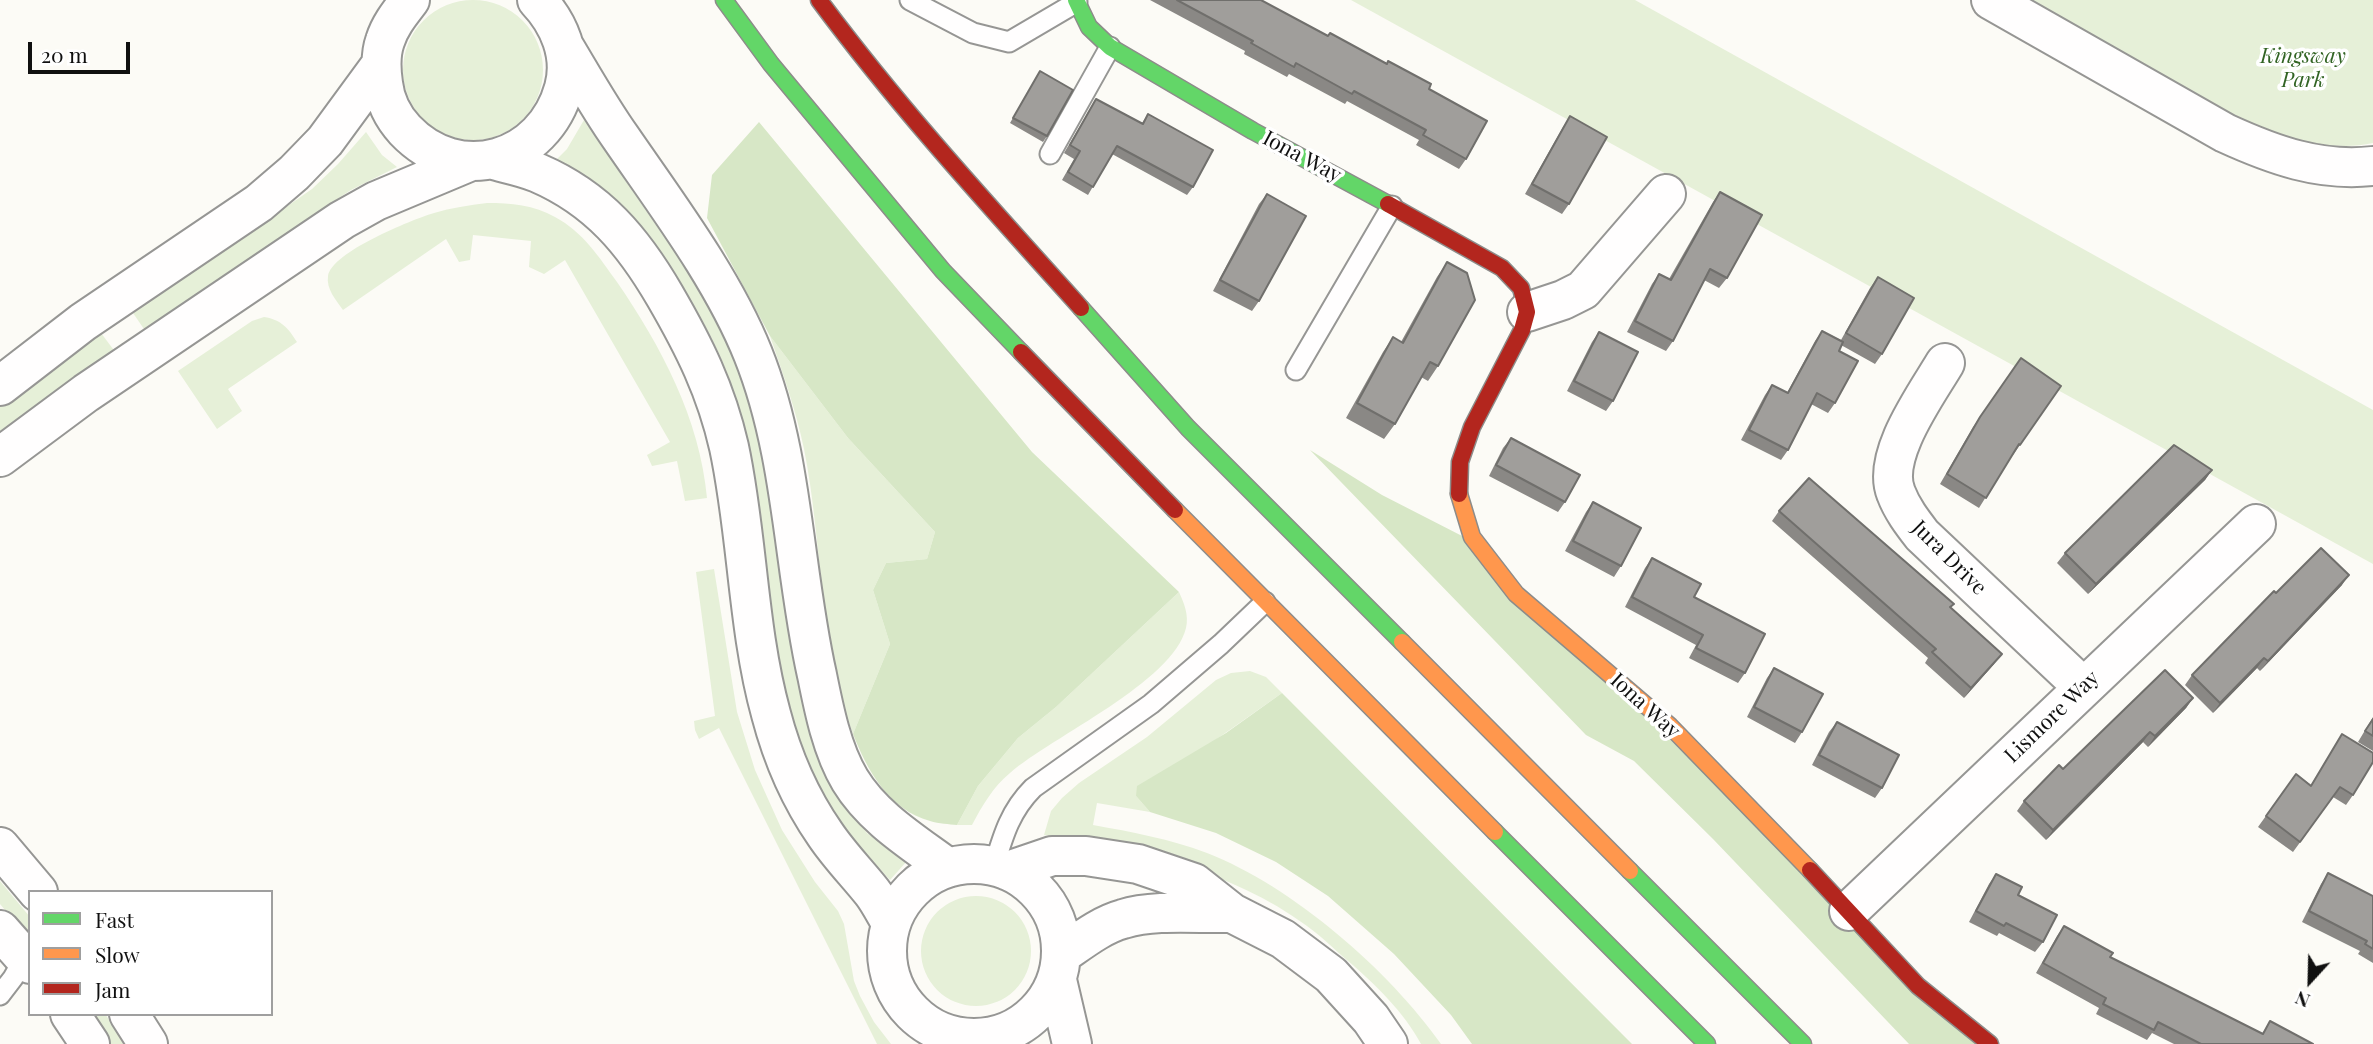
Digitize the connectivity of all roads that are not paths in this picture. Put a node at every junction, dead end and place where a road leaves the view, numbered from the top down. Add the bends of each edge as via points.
1 (537, 0) edge
2 (724, 0) edge
3 (819, 0) edge
4 (831, 0) edge
5 (910, 0) edge
6 (1992, 0) edge
7 (1076, 1) edge
8 (399, 7) edge
9 (854, 47) junction
10 (1110, 47) junction
11 (565, 48) junction
12 (380, 66) junction
13 (1051, 154) dead end
14 (481, 161) junction
15 (2373, 166) edge
16 (1666, 194) dead end
17 (1392, 206) junction
18 (1527, 312) junction
19 (83, 322) junction
20 (0, 362) edge
21 (1945, 363) dead end
22 (1296, 370) dead end
23 (0, 386) edge
24 (0, 457) edge
25 (2256, 524) dead end
26 (1265, 602) junction
27 (2083, 687) junction
28 (0, 847) edge
29 (948, 868) junction
30 (1001, 868) junction
31 (36, 890) edge
32 (1849, 911) junction
33 (1232, 913) junction
34 (891, 923) junction
35 (18, 950) edge
36 (1059, 967) junction
37 (0, 995) edge
38 (71, 1016) edge
39 (130, 1016) edge
40 (983, 1041) edge
41 (90, 1044) edge
42 (148, 1044) edge
43 (1072, 1044) edge
44 (1388, 1044) edge
45 (1707, 1044) edge
46 (1803, 1044) edge
47 (1990, 1044) edge

1 - 11 street via 555,23
2 - 26 main road via 771,64 943,271
3 - 9 main road
4 - 9 main road
5 - 7 lane via 973,33 1009,42
6 - 15 street via 2258,148 2323,166
7 - 10 main road, Iona Way via 1088,27
8 - 12 street
9 - 46 main road via 1188,428
10 - 13 lane
10 - 17 main road, Iona Way
11 - 14 street via 567,78 559,107 543,131 520,149
11 - 29 street via 695,247 752,352 772,407 811,652 823,704 850,780 886,822
12 - 14 street via 384,94 396,121 416,142 441,156
12 - 19 street via 325,141 294,173 259,203
14 - 24 street via 376,201 342,220 86,393
14 - 34 street via 536,172 587,200 607,217 656,281 696,349 729,447 759,657 788,766 825,835 873,893
16 - 18 street via 1583,290
17 - 18 main road, Iona Way via 1502,268 1521,288
17 - 22 lane
18 - 32 main road, Iona Way via 1472,427 1460,463 1459,499 1472,537 1516,594 1670,726
19 - 20 street
19 - 23 street
21 - 27 street, Jura Drive via 1899,447 1894,491 1922,535
25 - 27 street, Lismore Way
26 - 30 lane via 1151,704 1033,788 1008,822
26 - 45 main road
27 - 32 street, Lismore Way
28 - 31 street
29 - 30 street via 971,864
29 - 34 street via 923,880 904,899
30 - 33 street via 1052,856 1138,864 1194,883
30 - 36 street via 1031,885 1048,904 1059,928
32 - 47 main road, Iona Way via 1917,986
33 - 36 street via 1123,919 1093,933
33 - 44 street via 1283,939 1331,975
34 - 40 street via 887,951 892,979 905,1003 925,1023 951,1035
35 - 37 lane via 13,978
36 - 40 street via 1045,1003 1026,1021
36 - 43 street
38 - 41 street
39 - 42 street

